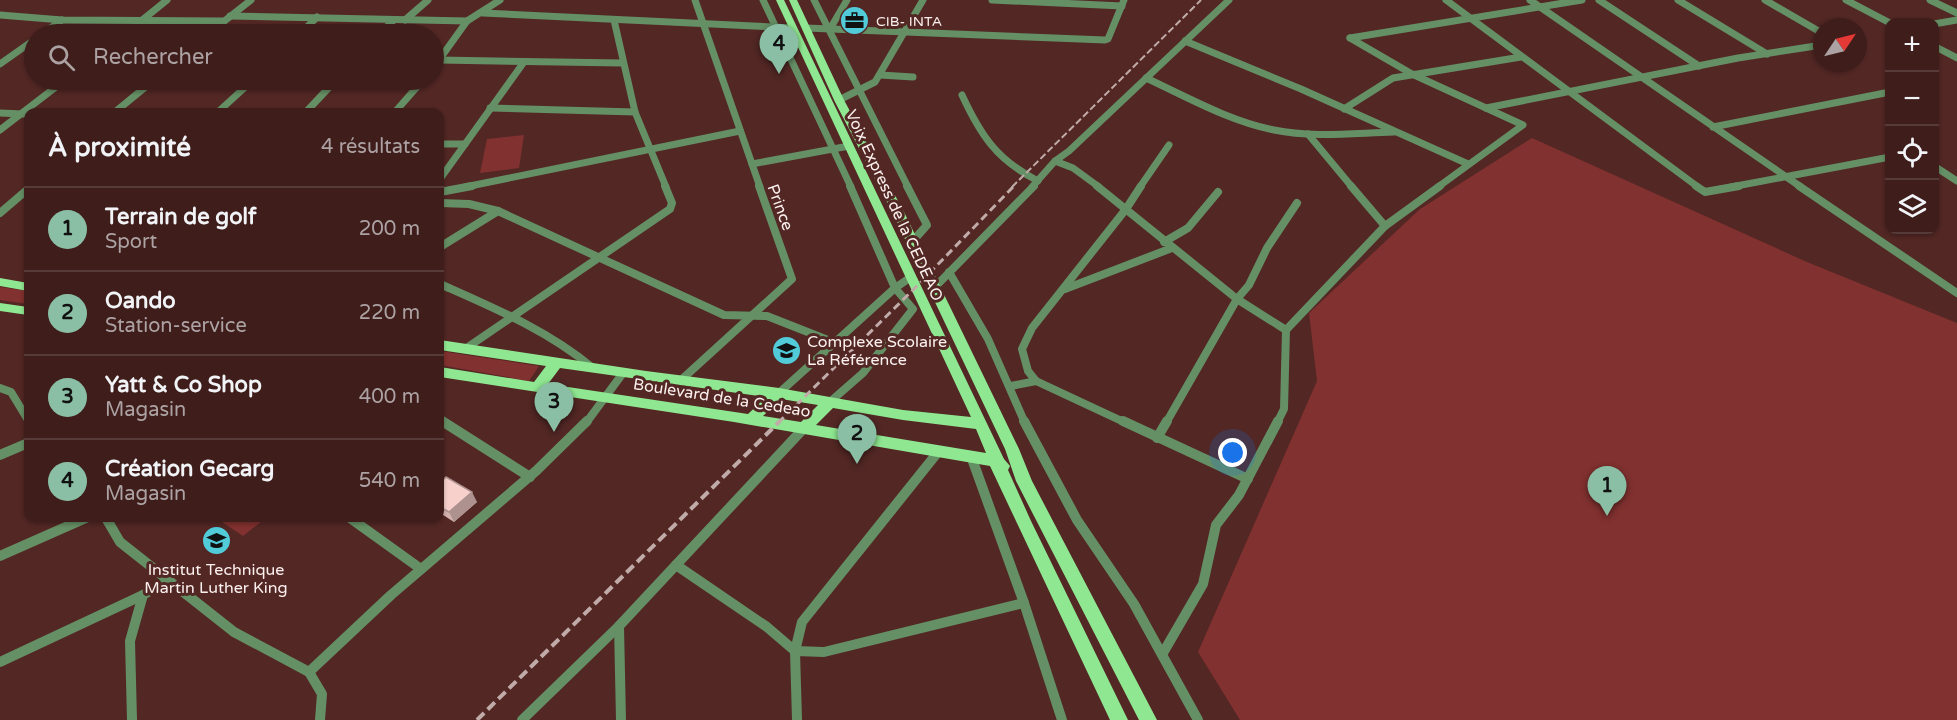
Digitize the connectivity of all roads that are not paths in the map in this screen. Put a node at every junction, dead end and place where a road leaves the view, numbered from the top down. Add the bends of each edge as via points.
1 (167, 0) edge
2 (251, 0) edge
3 (428, 0) edge
4 (500, 0) edge
5 (695, 0) edge
6 (763, 0) edge
7 (780, 0) edge
8 (793, 0) edge
9 (814, 0) edge
10 (847, 0) edge
11 (923, 0) edge
12 (992, 0) edge
13 (1229, 0) edge
14 (1446, 0) edge
15 (1530, 0) edge
16 (1582, 0) edge
17 (1599, 0) edge
18 (1678, 0) edge
19 (1765, 0) edge
20 (1846, 0) edge
21 (1930, 0) edge
22 (1123, 3) edge
23 (1539, 7) junction
24 (483, 13) junction
25 (1957, 13) edge
26 (230, 16) junction
27 (2, 17) edge
28 (317, 17) junction
29 (1469, 17) junction
30 (62, 20) junction
31 (394, 20) junction
32 (405, 20) junction
33 (614, 20) junction
34 (1885, 20) edge
35 (1957, 20) edge
36 (142, 21) junction
37 (224, 21) junction
38 (467, 21) junction
39 (1939, 23) edge
40 (56, 24) edge
41 (138, 24) edge
42 (220, 24) edge
43 (310, 24) edge
44 (390, 24) edge
45 (703, 24) junction
46 (776, 27) junction
47 (793, 28) junction
48 (806, 28) junction
49 (830, 28) junction
50 (1813, 28) edge
51 (905, 32) junction
52 (1185, 41) junction
53 (1813, 46) edge
54 (24, 47) edge
55 (1939, 48) edge
56 (444, 53) edge
57 (1767, 54) junction
58 (1521, 57) junction
59 (1957, 58) edge
60 (444, 60) edge
61 (524, 62) junction
62 (622, 63) junction
63 (0, 64) edge
64 (1699, 66) junction
65 (1412, 74) junction
66 (880, 75) junction
67 (914, 77) dead end
68 (1146, 78) junction
69 (1641, 78) junction
70 (53, 90) edge
71 (142, 90) edge
72 (242, 90) edge
73 (327, 90) edge
74 (414, 90) edge
75 (860, 91) junction
76 (1568, 91) junction
77 (1885, 93) edge
78 (962, 95) dead end
79 (839, 100) junction
80 (32, 108) edge
81 (120, 108) edge
82 (222, 108) edge
83 (310, 108) edge
84 (398, 108) edge
85 (490, 108) junction
86 (1486, 108) junction
87 (1344, 109) junction
88 (636, 112) junction
89 (0, 113) edge
90 (24, 114) edge
91 (24, 115) edge
92 (1713, 127) junction
93 (0, 130) edge
94 (740, 131) junction
95 (1398, 132) junction
96 (1308, 134) junction
97 (444, 144) edge
98 (465, 144) junction
99 (1169, 145) dead end
100 (849, 146) junction
101 (834, 148) junction
102 (651, 149) junction
103 (1885, 158) edge
104 (1055, 160) junction
105 (752, 164) junction
106 (1468, 164) junction
107 (1939, 169) edge
108 (444, 173) edge
109 (1786, 177) junction
110 (1038, 181) junction
111 (1957, 181) edge
112 (444, 191) edge
113 (24, 192) edge
114 (1218, 192) dead end
115 (444, 203) edge
116 (1297, 203) dead end
117 (1126, 209) junction
118 (498, 211) junction
119 (0, 213) edge
120 (1385, 226) junction
121 (912, 242) junction
122 (1164, 242) junction
123 (444, 245) edge
124 (1172, 248) junction
125 (600, 258) junction
126 (949, 272) junction
127 (911, 277) junction
128 (0, 282) edge
129 (24, 286) edge
130 (444, 286) edge
131 (895, 288) junction
132 (934, 288) junction
133 (1065, 289) junction
134 (1957, 292) edge
135 (1237, 299) junction
136 (0, 307) edge
137 (24, 310) edge
138 (756, 314) junction
139 (511, 318) junction
140 (1286, 330) junction
141 (833, 342) junction
142 (444, 346) edge
143 (465, 349) junction
144 (556, 363) junction
145 (593, 368) junction
146 (444, 373) edge
147 (624, 373) junction
148 (680, 381) junction
149 (1036, 381) junction
150 (1011, 386) junction
151 (0, 388) edge
152 (537, 388) junction
153 (779, 393) junction
154 (608, 398) junction
155 (831, 401) junction
156 (24, 413) edge
157 (751, 418) junction
158 (444, 423) edge
159 (981, 424) junction
160 (804, 428) junction
161 (1157, 438) junction
162 (24, 445) edge
163 (1012, 448) junction
164 (938, 452) junction
165 (0, 455) edge
166 (970, 456) junction
167 (998, 462) junction
168 (530, 477) junction
169 (1248, 479) junction
170 (1024, 481) junction
171 (77, 522) edge
172 (108, 522) edge
173 (356, 522) edge
174 (0, 556) edge
175 (676, 565) junction
176 (421, 569) junction
177 (168, 580) junction
178 (143, 595) junction
179 (1024, 603) junction
180 (619, 626) junction
181 (795, 651) junction
182 (1162, 653) junction
183 (0, 662) edge
184 (309, 672) junction
185 (132, 720) edge
186 (320, 720) edge
187 (522, 720) edge
188 (621, 720) edge
189 (797, 720) edge
190 (1062, 720) edge
191 (1119, 720) edge
192 (1148, 720) edge
193 (1198, 720) edge

1 - 36 street
2 - 26 street
3 - 32 street
4 - 24 street
5 - 45 street, Prince
6 - 46 street
7 - 47 main road, Voix Express de la CEDEAO
8 - 48 main road
9 - 49 street
10 - 49 street
11 - 51 street
12 - 22 street
13 - 52 street
14 - 29 street
15 - 23 street
16 - 23 street
17 - 64 street
18 - 57 street
19 - 50 street
20 - 34 street
21 - 25 street
22 - 51 street via 1105,40
23 - 29 street
23 - 69 street
24 - 33 street
24 - 38 street
26 - 28 street
26 - 37 street
27 - 30 street
28 - 31 street
28 - 43 street
29 - 58 street
29 - 65 street via 1350,38
30 - 36 street
30 - 40 street
31 - 32 street
31 - 44 street
32 - 38 street
33 - 45 street
33 - 62 street
35 - 39 street
36 - 37 street
36 - 41 street
37 - 42 street
38 - 56 street
45 - 46 street
45 - 94 street, Prince
46 - 47 street
46 - 101 street
47 - 100 main road, Voix Express de la CEDEAO
48 - 49 street
48 - 79 main road
49 - 51 street
49 - 75 street
51 - 66 street
52 - 68 street
52 - 87 street
53 - 57 street
54 - 63 street
55 - 59 street
57 - 64 street
58 - 65 street
58 - 76 street
60 - 61 street
61 - 62 street
61 - 85 street
62 - 88 street
64 - 69 street
65 - 86 street
65 - 87 street via 1380,84
66 - 67 street
66 - 75 street
68 - 96 street via 1257,126
68 - 104 street
69 - 76 street
69 - 92 street
70 - 80 street
71 - 81 street
72 - 82 street
73 - 83 street
74 - 84 street
75 - 79 street
75 - 121 street via 927,225
76 - 86 street
76 - 109 street via 1705,192
77 - 92 street
78 - 110 street via 975,124 995,152 1011,168
79 - 121 main road
85 - 88 street
85 - 98 street
86 - 106 street via 1523,125
87 - 95 street
88 - 102 street
89 - 90 street
91 - 93 street
92 - 109 street
94 - 102 street
94 - 105 street, Prince
95 - 96 street
95 - 106 street
96 - 120 street
97 - 98 street
98 - 108 street
99 - 117 street
100 - 101 street
100 - 127 main road, Voix Express de la CEDEAO
101 - 105 street
101 - 131 street
102 - 112 street
102 - 125 street via 672,203 670,209
103 - 109 street
104 - 110 street
104 - 117 street via 1072,168
105 - 138 street, Prince via 792,279
106 - 120 street
107 - 111 street
109 - 134 street
110 - 126 street
113 - 119 street
114 - 122 street via 1198,220
115 - 118 street
116 - 135 street via 1267,248 1250,285
117 - 122 street
117 - 133 street
118 - 123 street
118 - 125 street
120 - 140 street
121 - 132 main road
122 - 124 street
124 - 133 street
124 - 135 street
125 - 138 street via 724,315
125 - 139 street
126 - 132 street
126 - 150 street
127 - 131 street
127 - 159 main road, Voix Express de la CEDEAO
128 - 129 main road
130 - 139 street
131 - 141 street
131 - 155 street via 913,309 863,373
132 - 163 main road
133 - 149 street via 1032,328 1022,349
135 - 140 street
135 - 161 street
136 - 137 main road
138 - 141 street
138 - 148 street, Prince
139 - 143 street
139 - 145 street via 577,354
140 - 169 street via 1284,409
141 - 153 street
142 - 143 main road, Boulevard de la Cedeao
143 - 144 main road, Boulevard de la Cedeao
144 - 145 main road, Boulevard de la Cedeao
144 - 152 main road
145 - 147 main road, Boulevard de la Cedeao
146 - 152 main road, Boulevard de la Cedeao
147 - 148 main road, Boulevard de la Cedeao
147 - 154 street
148 - 153 main road, Boulevard de la Cedeao
149 - 150 street
149 - 161 street
150 - 182 street via 1031,436 1077,520
151 - 156 street via 11,392
152 - 154 main road, Boulevard de la Cedeao
153 - 155 main road, Boulevard de la Cedeao
153 - 157 main road
154 - 157 main road, Boulevard de la Cedeao
154 - 168 street
155 - 159 main road, Boulevard de la Cedeao
155 - 160 main road
157 - 160 main road, Boulevard de la Cedeao
158 - 168 street
159 - 163 main road via 992,437
159 - 167 main road, Voix Express de la CEDEAO
160 - 164 main road, Boulevard de la Cedeao
160 - 175 street
161 - 169 street
162 - 165 street
163 - 170 main road
164 - 166 main road, Boulevard de la Cedeao
164 - 181 street via 802,622
166 - 167 main road, Boulevard de la Cedeao
166 - 179 street
167 - 170 main road
167 - 191 main road, Voix Express de la CEDEAO
168 - 176 street
169 - 182 street via 1216,525 1203,584
170 - 192 main road
171 - 174 street
172 - 177 street via 120,542
173 - 176 street
175 - 180 street
175 - 181 street via 767,627
176 - 184 street
177 - 178 street
177 - 184 street via 234,632
178 - 183 street
178 - 185 street via 130,641
179 - 181 street via 824,652
179 - 190 street
180 - 187 street
180 - 188 street
181 - 189 street
182 - 193 street
184 - 186 street via 321,688 324,702

